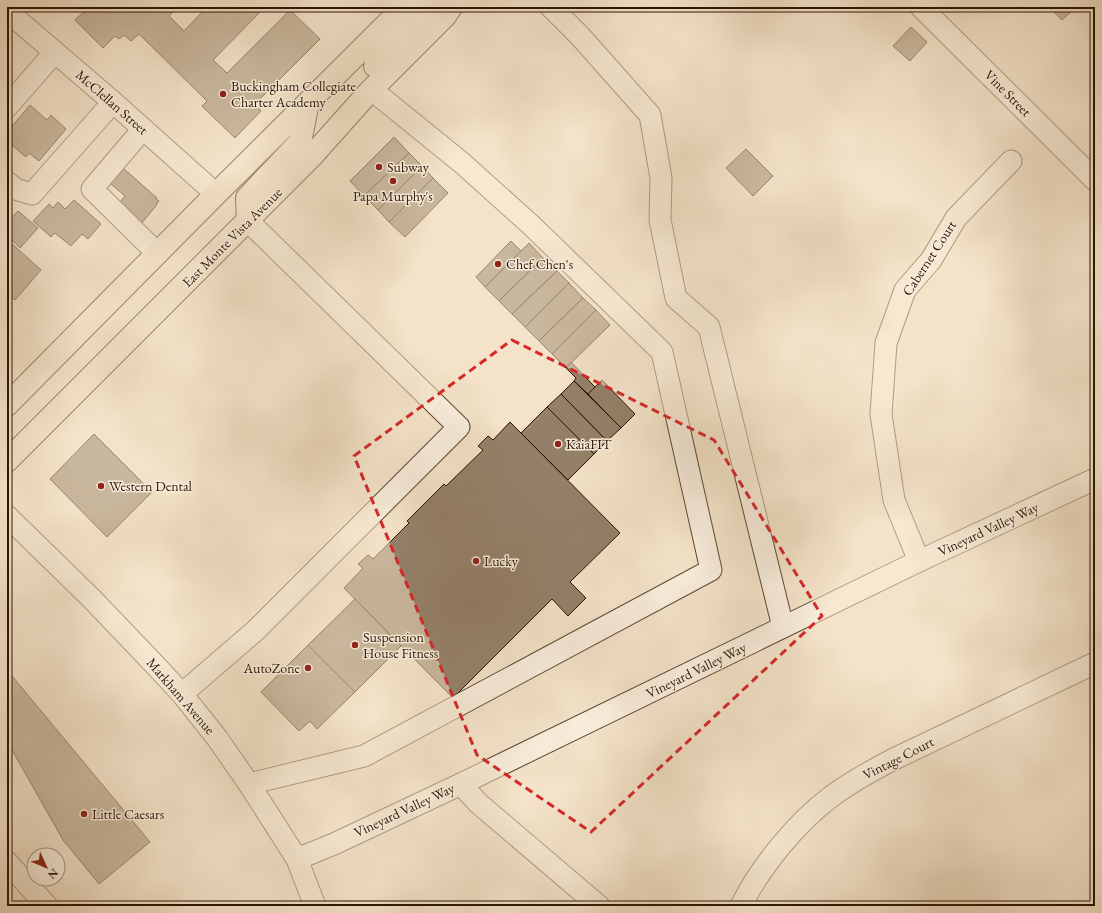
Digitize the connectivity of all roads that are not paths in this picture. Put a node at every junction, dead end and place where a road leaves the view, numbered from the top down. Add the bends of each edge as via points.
1 (404, 7) edge
2 (426, 7) edge
3 (451, 7) edge
4 (551, 7) edge
5 (922, 7) edge
6 (7, 11) edge
7 (55, 52) junction
8 (370, 91) junction
9 (113, 102) junction
10 (308, 103) junction
11 (7, 107) edge
12 (143, 129) junction
13 (1011, 161) dead end
14 (1095, 180) edge
15 (7, 182) edge
16 (216, 194) junction
17 (248, 221) junction
18 (157, 253) junction
19 (7, 405) edge
20 (7, 461) edge
21 (1095, 479) edge
22 (7, 516) edge
23 (919, 561) junction
24 (783, 627) junction
25 (1095, 663) edge
26 (182, 694) junction
27 (249, 784) junction
28 (461, 784) junction
29 (297, 859) junction
30 (7, 862) edge
31 (47, 906) edge
32 (315, 906) edge
33 (599, 906) edge
34 (741, 906) edge

1 - 10 main road
2 - 8 main road via 427,10 375,66
3 - 8 main road, East Monte Vista Avenue
4 - 24 street via 650,115 661,178 660,220 676,298 708,327
5 - 14 street, Vine Street
6 - 7 street, McClellan Street
7 - 9 street, McClellan Street
7 - 11 street
8 - 17 main road, East Monte Vista Avenue via 312,156
8 - 27 street via 462,163 532,225 662,352 711,570 364,756
9 - 12 street, McClellan Street
9 - 15 street via 32,194 15,189
10 - 16 main road
10 - 17 main road via 300,142 247,198
12 - 16 street, McClellan Street
12 - 18 street via 92,189
13 - 23 street, Cabernet Court via 956,218 931,260 905,290 886,343 881,414 894,500
16 - 18 main road
17 - 20 main road, East Monte Vista Avenue
17 - 26 street via 459,427 255,631
18 - 19 main road
21 - 23 street, Vineyard Valley Way
22 - 26 street, Markham Avenue via 92,599
23 - 24 street, Vineyard Valley Way
24 - 28 street, Vineyard Valley Way
25 - 34 street, Vintage Court via 892,760 836,793 803,821 783,843 763,869
26 - 27 street, Markham Avenue
27 - 29 street, Markham Avenue
28 - 29 street, Vineyard Valley Way
28 - 33 street via 478,803
29 - 32 street, Markham Avenue
30 - 31 street

